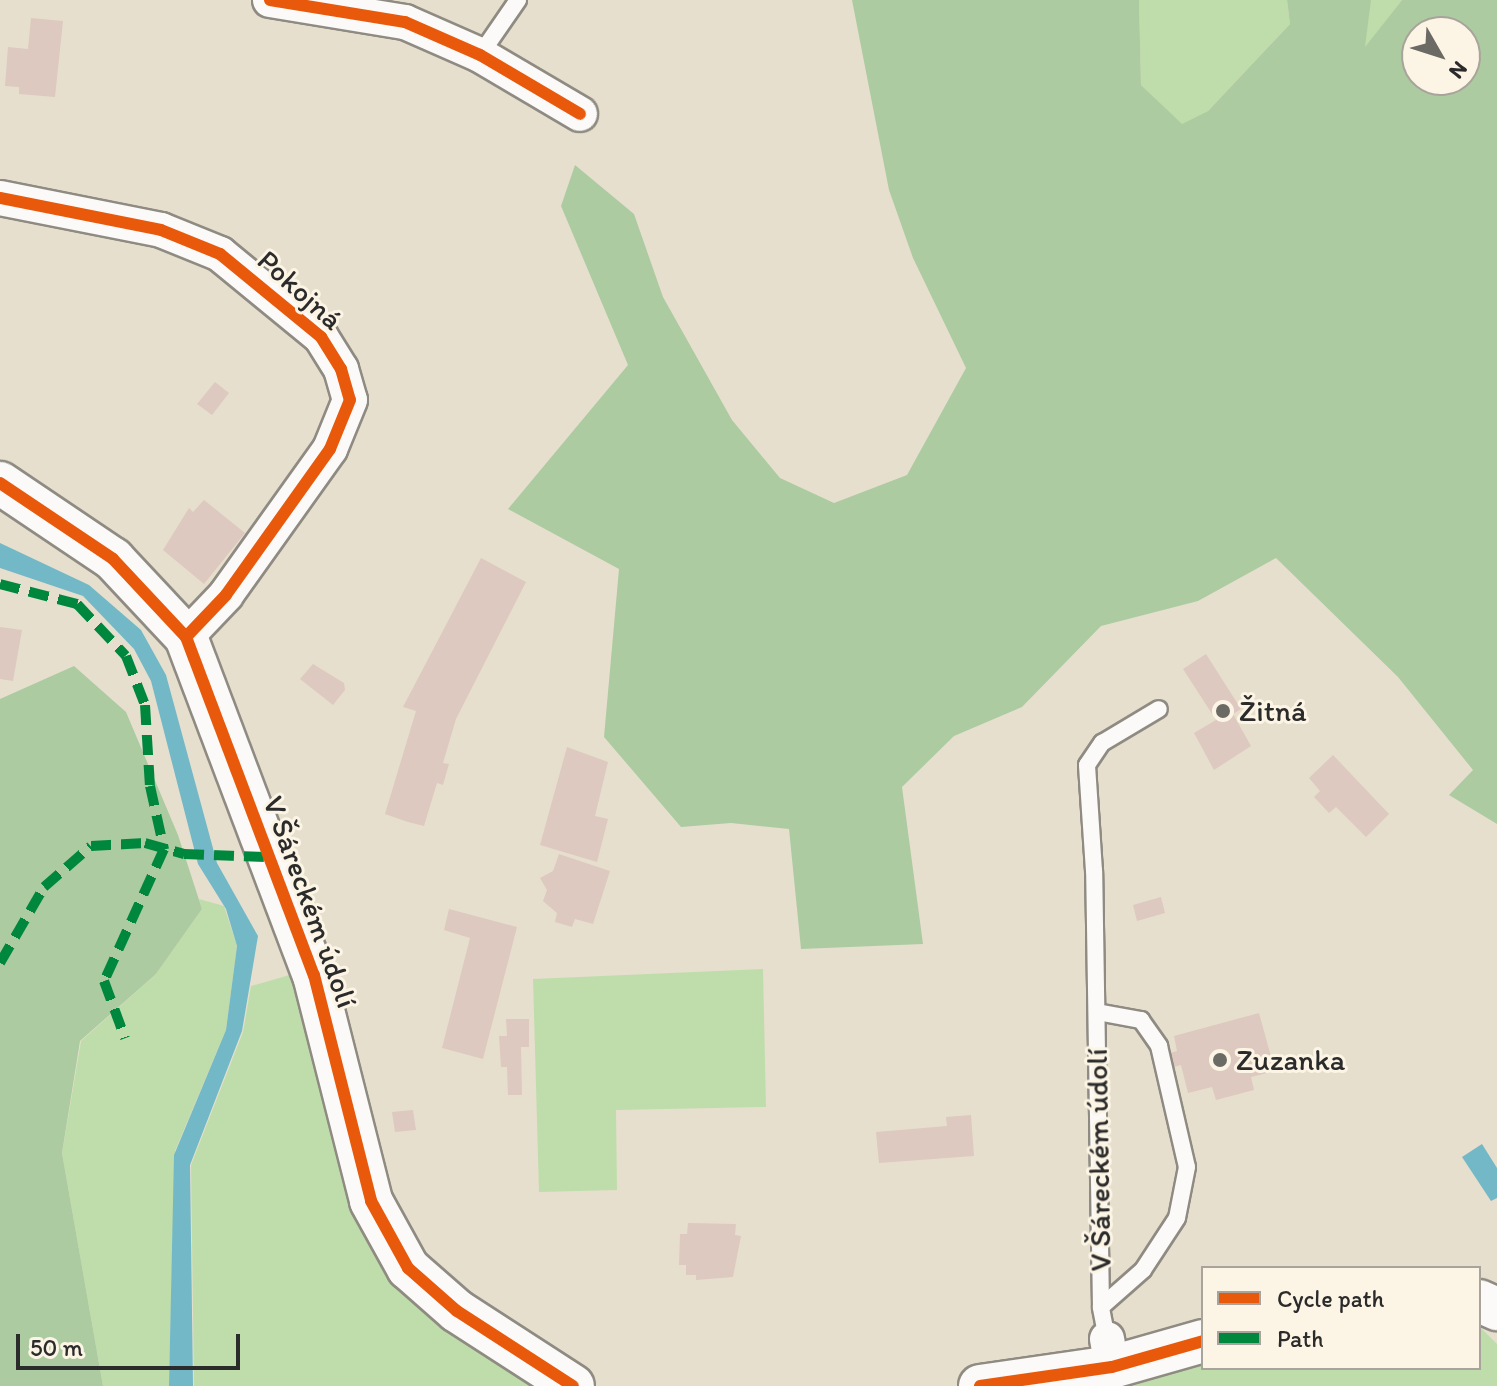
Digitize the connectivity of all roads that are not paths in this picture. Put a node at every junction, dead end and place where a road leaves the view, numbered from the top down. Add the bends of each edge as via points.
1 (270, 0) edge
2 (518, 0) edge
3 (404, 11) edge
4 (480, 55) junction
5 (580, 114) dead end
6 (0, 198) edge
7 (0, 483) edge
8 (186, 637) junction
9 (1159, 709) dead end
10 (1097, 1012) junction
11 (1106, 1338) junction
12 (1201, 1341) edge
13 (573, 1386) edge
14 (980, 1386) edge

1 - 3 street
2 - 4 lane
3 - 4 street
4 - 5 street
6 - 8 street, Pokojná via 161,230 220,254 321,337 341,369 350,400 330,449 226,595
7 - 8 street, V Šáreckém údolí via 113,559
8 - 13 street, V Šáreckém údolí via 314,975 371,1201 408,1268 457,1311
9 - 10 lane, V Šáreckém údolí via 1102,743 1087,765
10 - 11 lane, V Šáreckém údolí
10 - 11 lane, V Šáreckém údolí via 1141,1020 1159,1046 1187,1167 1177,1218
11 - 12 street
11 - 14 street

